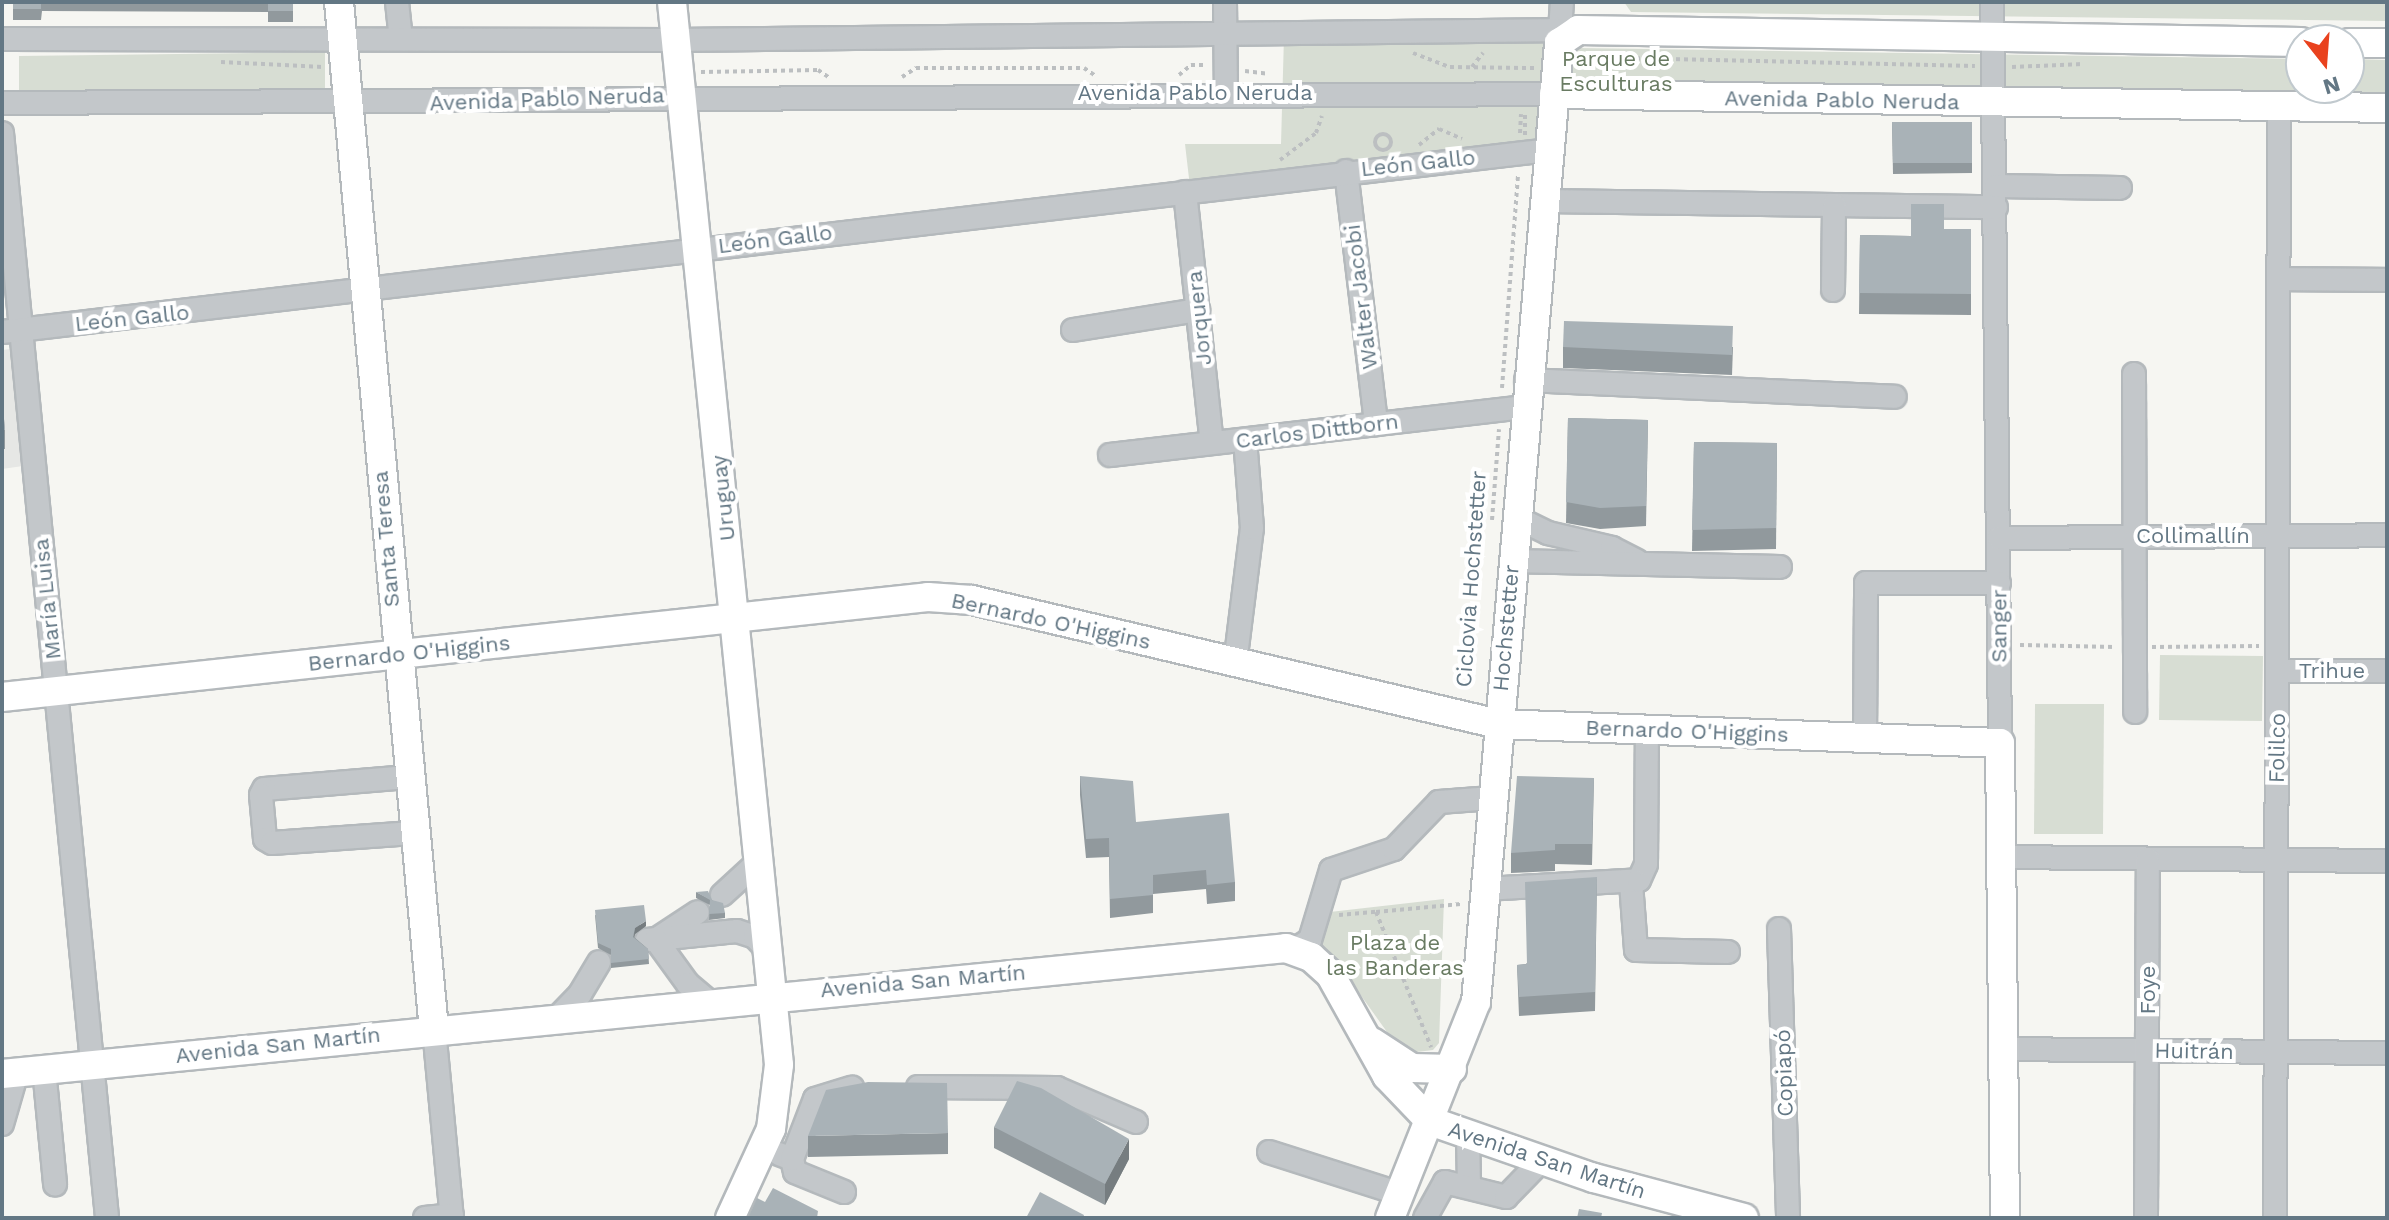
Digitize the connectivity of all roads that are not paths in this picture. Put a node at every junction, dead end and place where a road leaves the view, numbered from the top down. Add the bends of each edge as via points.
1 (339, 2) edge
2 (397, 2) edge
3 (672, 2) edge
4 (1225, 2) edge
5 (1562, 2) edge
6 (1992, 2) edge
7 (1224, 31) junction
8 (2, 39) edge
9 (340, 39) junction
10 (401, 39) junction
11 (1564, 39) junction
12 (675, 40) junction
13 (2285, 43) edge
14 (2365, 43) edge
15 (2387, 43) edge
16 (1995, 53) junction
17 (1226, 82) junction
18 (1554, 94) junction
19 (683, 96) junction
20 (2, 103) edge
21 (347, 104) junction
22 (1997, 104) junction
23 (2279, 107) junction
24 (2387, 108) edge
25 (2, 133) edge
26 (1548, 150) junction
27 (1346, 171) junction
28 (2120, 188) dead end
29 (1185, 192) junction
30 (1996, 197) junction
31 (1544, 201) junction
32 (1834, 205) junction
33 (695, 248) junction
34 (2279, 279) junction
35 (2387, 280) edge
36 (1833, 290) dead end
37 (365, 293) junction
38 (1198, 310) junction
39 (1073, 330) dead end
40 (12, 331) edge
41 (2134, 374) dead end
42 (1895, 397) dead end
43 (1516, 399) junction
44 (1376, 424) junction
45 (1245, 440) junction
46 (1212, 443) junction
47 (1110, 455) dead end
48 (1515, 517) junction
49 (2387, 535) edge
50 (2278, 536) junction
51 (2135, 537) junction
52 (1999, 538) junction
53 (1511, 561) junction
54 (1641, 564) junction
55 (1780, 567) dead end
56 (1999, 583) junction
57 (737, 617) junction
58 (397, 655) junction
59 (1235, 664) junction
60 (2278, 671) junction
61 (2387, 671) edge
62 (56, 691) junction
63 (2, 697) edge
64 (2135, 712) dead end
65 (1498, 724) junction
66 (1647, 729) junction
67 (1865, 738) junction
68 (2000, 743) junction
69 (408, 777) junction
70 (1492, 798) junction
71 (413, 833) junction
72 (2002, 857) junction
73 (2148, 859) junction
74 (760, 860) junction
75 (2276, 860) junction
76 (2387, 861) edge
77 (1631, 883) junction
78 (1469, 894) junction
79 (722, 895) dead end
80 (698, 912) dead end
81 (1779, 929) dead end
82 (651, 940) junction
83 (1294, 950) junction
84 (769, 952) junction
85 (1728, 952) dead end
86 (599, 962) dead end
87 (773, 995) junction
88 (708, 1001) junction
89 (558, 1017) junction
90 (434, 1029) junction
91 (1369, 1038) junction
92 (2002, 1049) junction
93 (2147, 1050) junction
94 (2276, 1052) junction
95 (2387, 1053) edge
96 (93, 1064) junction
97 (1442, 1070) junction
98 (21, 1072) edge
99 (899, 1087) edge
100 (869, 1088) edge
101 (1430, 1121) junction
102 (1136, 1122) dead end
103 (2, 1124) edge
104 (1468, 1134) junction
105 (763, 1148) junction
106 (1269, 1152) dead end
107 (792, 1159) junction
108 (1542, 1160) junction
109 (55, 1184) dead end
110 (1469, 1187) junction
111 (844, 1192) dead end
112 (1398, 1200) edge
113 (1427, 1213) edge
114 (2002, 1216) edge
115 (452, 1217) edge
116 (107, 1218) edge
117 (425, 1218) edge
118 (730, 1218) edge
119 (1744, 1218) edge
120 (1788, 1218) edge
121 (2146, 1218) edge
122 (2275, 1218) edge

1 - 9 main road, Santa Teresa
2 - 10 street
3 - 12 main road, Uruguay
4 - 7 street
5 - 11 street
6 - 16 street, Sanger
7 - 11 street
7 - 12 street
7 - 17 street
8 - 9 street
9 - 10 street
9 - 21 main road, Santa Teresa
10 - 12 street
11 - 16 main road
11 - 18 main road, Hochstetter
12 - 19 main road, Uruguay
13 - 16 main road
14 - 15 main road
16 - 22 street, Sanger
17 - 18 street, Avenida Pablo Neruda via 1330,92
17 - 19 street, Avenida Pablo Neruda
18 - 22 main road, Avenida Pablo Neruda
18 - 26 main road, Hochstetter
19 - 21 street, Avenida Pablo Neruda
19 - 33 main road, Uruguay
20 - 21 street, Avenida Pablo Neruda
21 - 37 main road, Santa Teresa
22 - 23 main road, Avenida Pablo Neruda
22 - 30 street, Sanger
23 - 24 main road, Avenida Pablo Neruda
23 - 34 street, Folilco
25 - 40 street, María Luisa
26 - 27 street, León Gallo
26 - 31 main road, Hochstetter
27 - 29 street, León Gallo
27 - 44 street, Walter Jacobi
28 - 30 street
29 - 33 street, León Gallo
29 - 38 street, Jorquera
30 - 32 street
30 - 52 street, Sanger
31 - 32 street
31 - 43 main road, Hochstetter
32 - 36 street
33 - 37 street, León Gallo
33 - 57 main road, Uruguay
34 - 35 street
34 - 50 street, Folilco
37 - 40 street, León Gallo
37 - 58 main road, Santa Teresa
38 - 39 street
38 - 46 street, Jorquera
40 - 62 street, María Luisa
41 - 51 street
42 - 43 street, Carlos Dittborn
43 - 44 street, Carlos Dittborn
43 - 48 main road, Hochstetter
44 - 45 street, Carlos Dittborn
45 - 46 street, Carlos Dittborn
45 - 59 street via 1252,528
46 - 47 street, Carlos Dittborn
48 - 53 main road, Hochstetter
48 - 54 street via 1548,533 1612,548
49 - 50 street, Collimallín
50 - 51 street, Collimallín
50 - 60 street, Folilco
51 - 52 street, Collimallín
51 - 64 street
52 - 56 street, Sanger
53 - 54 street
53 - 65 main road, Hochstetter
54 - 55 street
56 - 67 street via 1866,583
56 - 68 street, Sanger
57 - 58 main road, Bernardo O'Higgins
57 - 59 main road, Bernardo O'Higgins via 904,598 961,598
57 - 74 main road, Uruguay
58 - 62 main road, Bernardo O'Higgins
58 - 69 main road, Santa Teresa
59 - 65 main road, Bernardo O'Higgins
60 - 61 street, Trihue
60 - 75 street, Folilco
62 - 63 main road, Bernardo O'Higgins
62 - 96 street, María Luisa
65 - 66 main road, Bernardo O'Higgins
65 - 70 main road, Hochstetter
66 - 67 main road, Bernardo O'Higgins
66 - 77 street via 1646,864 1644,874
67 - 68 main road, Bernardo O'Higgins
68 - 72 main road, Sanger
69 - 71 main road, Santa Teresa
69 - 71 street via 264,789 261,795 267,842
70 - 78 main road, Hochstetter
70 - 83 street via 1439,802 1394,849 1331,870 1310,940
71 - 90 main road, Santa Teresa
72 - 73 street
72 - 92 main road, Sanger
73 - 75 street
73 - 93 street, Foye
74 - 79 street
74 - 84 main road, Uruguay
75 - 76 street
75 - 94 street, Folilco
77 - 78 street
77 - 85 street via 1636,950
78 - 97 main road, Hochstetter via 1476,1002
80 - 82 street
81 - 120 street, Copiapó
82 - 84 street via 737,931 755,937
82 - 88 street
83 - 87 main road, Avenida San Martín
83 - 91 main road, Avenida San Martín via 1330,974
84 - 87 main road, Uruguay
86 - 89 street
87 - 88 main road, Avenida San Martín
87 - 105 main road, Uruguay via 779,1085
88 - 89 main road, Avenida San Martín
89 - 90 main road, Avenida San Martín
90 - 96 main road, Avenida San Martín
90 - 115 street, Santa Teresa
91 - 97 main road via 1397,1061
91 - 101 main road, Avenida San Martín via 1394,1085
92 - 93 street, Huitrán
92 - 114 main road, Sanger
93 - 94 street, Huitrán
93 - 121 street, Foye
94 - 95 street, Huitrán
94 - 122 street, Folilco
96 - 98 main road, Avenida San Martín
96 - 116 street, María Luisa
97 - 101 main road, Hochstetter
98 - 103 street
98 - 109 street
99 - 102 street via 1057,1088
100 - 107 street via 815,1099
101 - 104 main road, Avenida San Martín
101 - 112 main road, Hochstetter
104 - 108 main road, Avenida San Martín
104 - 110 street
105 - 107 street
105 - 118 main road, Uruguay
106 - 112 street
107 - 111 street via 795,1172
108 - 110 street via 1506,1197
108 - 119 main road, Avenida San Martín
110 - 113 street via 1445,1182
112 - 113 street
115 - 117 street

